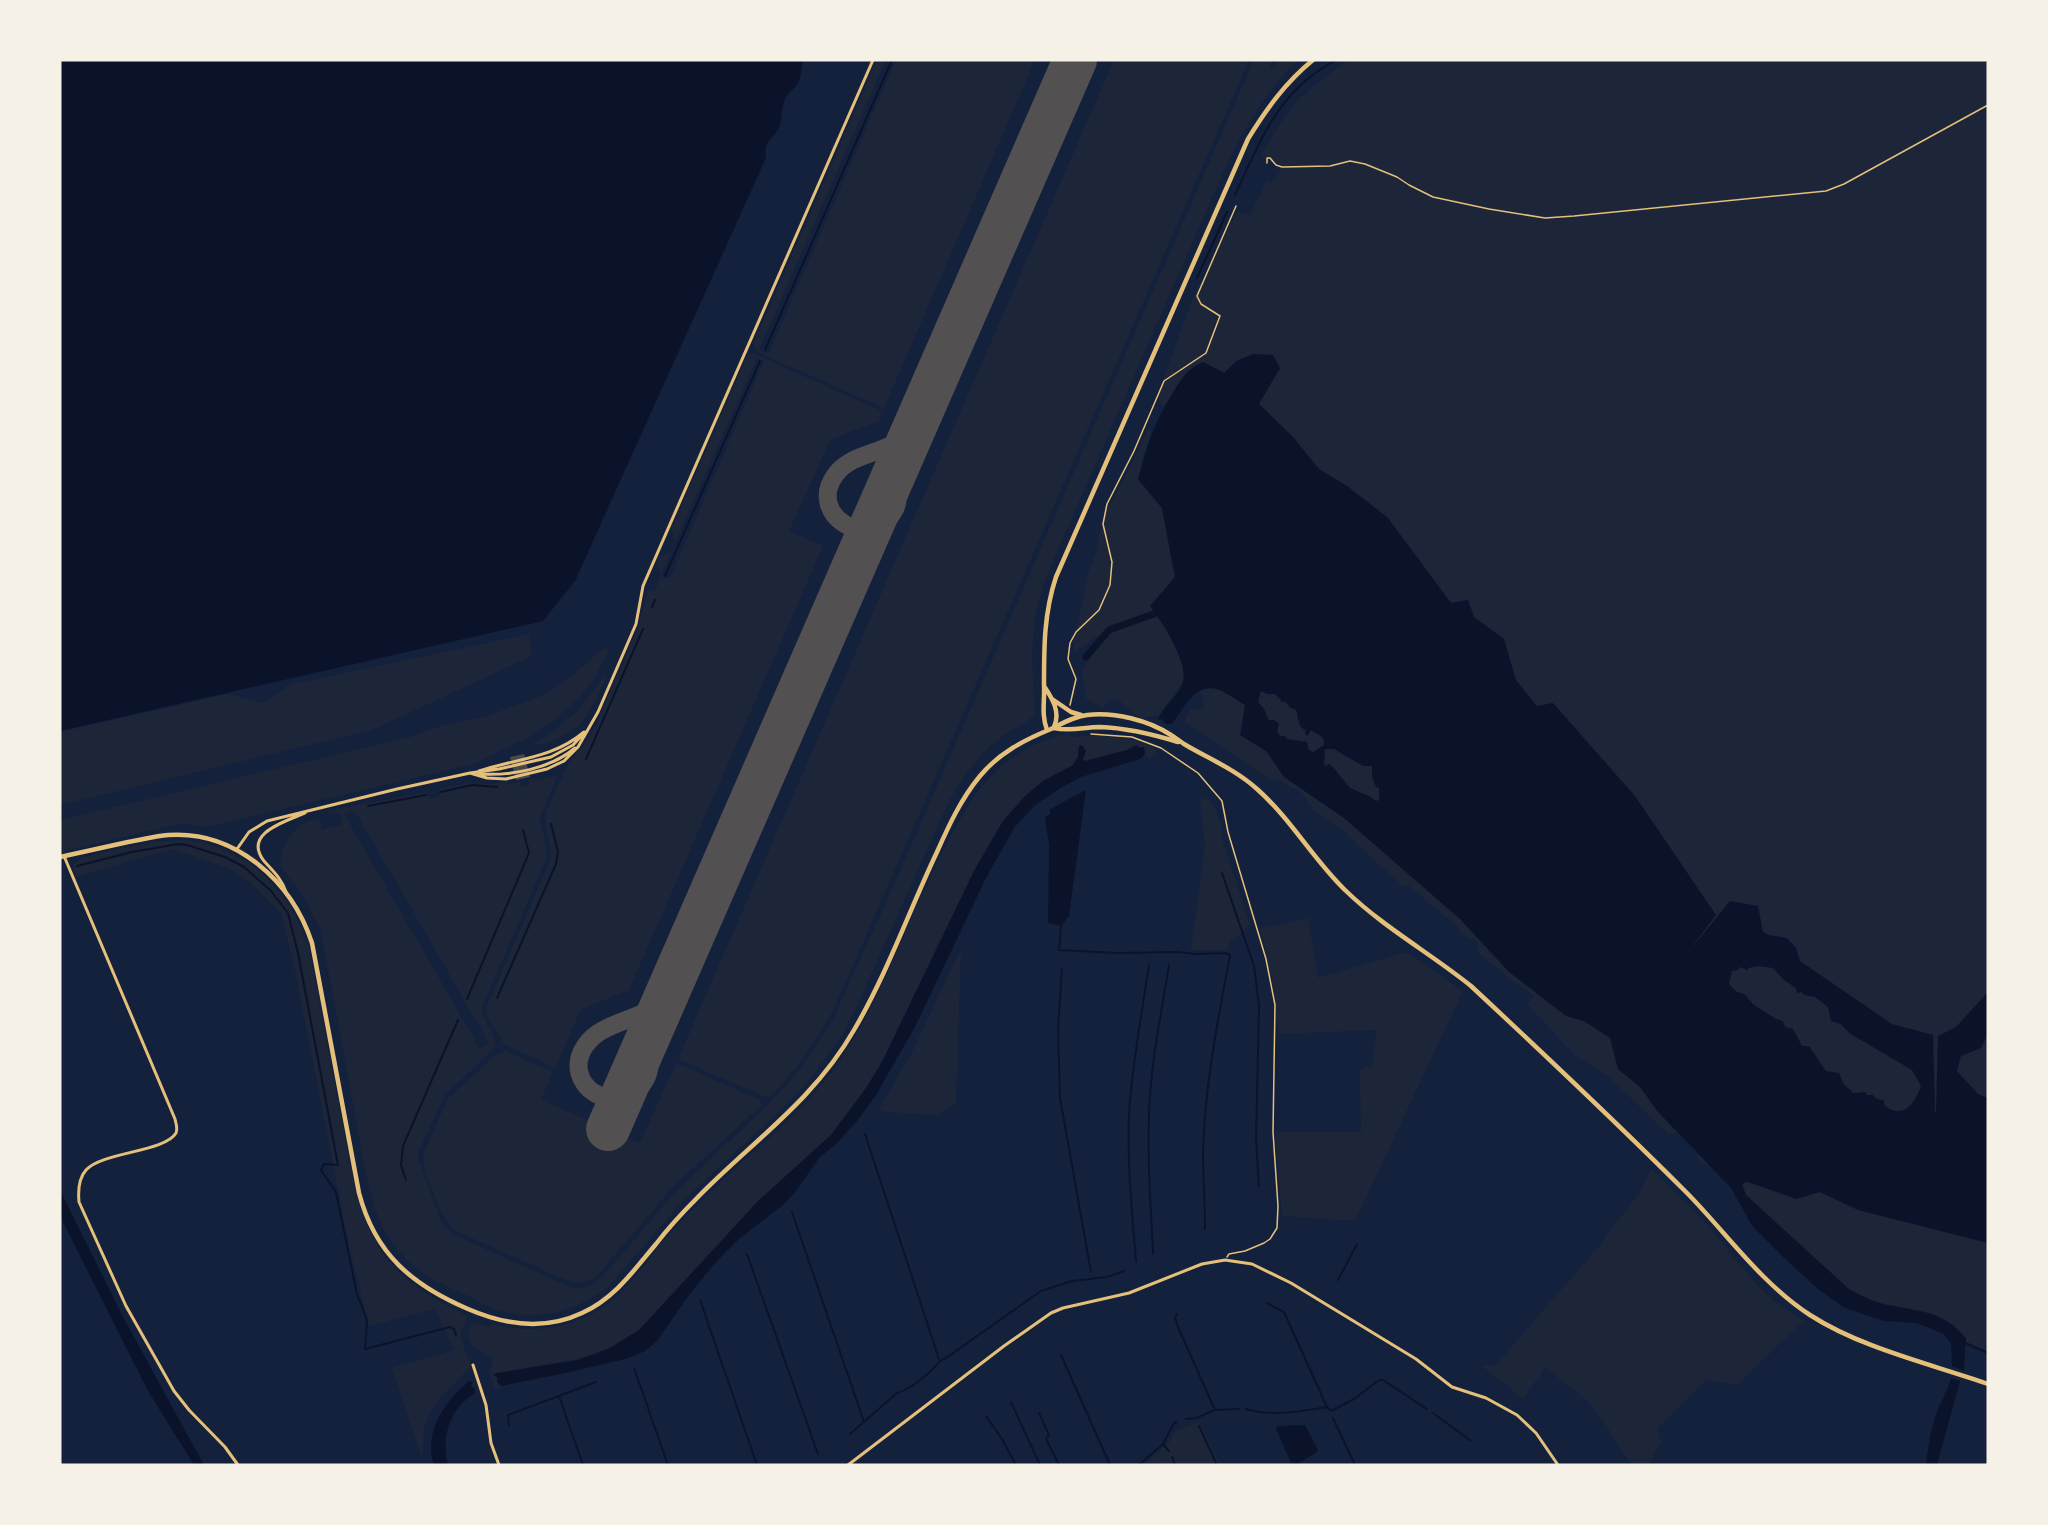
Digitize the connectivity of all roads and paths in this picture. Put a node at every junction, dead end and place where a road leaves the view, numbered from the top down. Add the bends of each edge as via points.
1 (873, 60) edge
2 (1313, 60) edge
3 (1988, 105) edge
4 (1267, 163) dead end
5 (1236, 206) dead end
6 (1044, 686) junction
7 (1052, 698) junction
8 (1068, 710) junction
9 (1087, 715) junction
10 (590, 726) junction
11 (1054, 728) junction
12 (1047, 730) junction
13 (1088, 734) dead end
14 (1184, 744) junction
15 (470, 773) junction
16 (315, 809) junction
17 (237, 849) junction
18 (62, 857) edge
19 (286, 892) junction
20 (1225, 1260) junction
21 (473, 1365) dead end
22 (1988, 1384) edge
23 (238, 1465) edge
24 (499, 1465) edge
25 (848, 1465) edge
26 (1558, 1465) edge

1 - 10 street via 646,577 636,624
2 - 6 main road via 1279,92 1248,139 1062,563 1047,615
3 - 4 path via 1826,191 1574,216 1545,218 1433,197 1397,177 1350,161 1330,166 1282,166 1267,158
5 - 8 path via 1197,296 1201,304 1220,316 1206,353 1164,381 1104,512 1112,562 1110,585 1099,610 1070,643 1068,659 1076,679
6 - 7 main road
6 - 12 main road
7 - 8 main road
7 - 11 main road via 1057,715
8 - 9 main road
9 - 11 main road
9 - 14 main road via 1141,722
10 - 15 street via 552,752
10 - 15 street via 583,741 564,761 547,769 506,779
11 - 12 main road
11 - 14 main road via 1125,729
12 - 19 main road via 1004,753 987,767 967,794 861,1019 812,1089 698,1197 613,1294 581,1314 561,1321 505,1322 452,1302 416,1282 377,1238 359,1193 312,943 303,918
13 - 20 path via 1132,737 1161,748 1203,777 1222,801 1266,959 1273,992 1275,1034 1273,1132 1277,1228 1270,1239 1229,1254
14 - 22 main road via 1256,788 1344,889 1496,1009 1679,1185 1756,1270 1795,1304 1853,1338
15 - 16 street
16 - 17 street via 261,824 249,832
16 - 19 street via 267,830 260,840 260,854
17 - 18 main road via 211,839 167,835
17 - 19 main road
18 - 23 street via 177,1129 170,1139 94,1163 84,1172 78,1186 79,1202 126,1306 174,1391
20 - 25 street via 1202,1264 1129,1293 1051,1312
20 - 26 street via 1252,1264 1291,1283 1416,1359 1452,1387 1486,1398 1517,1416 1536,1433
21 - 24 street

